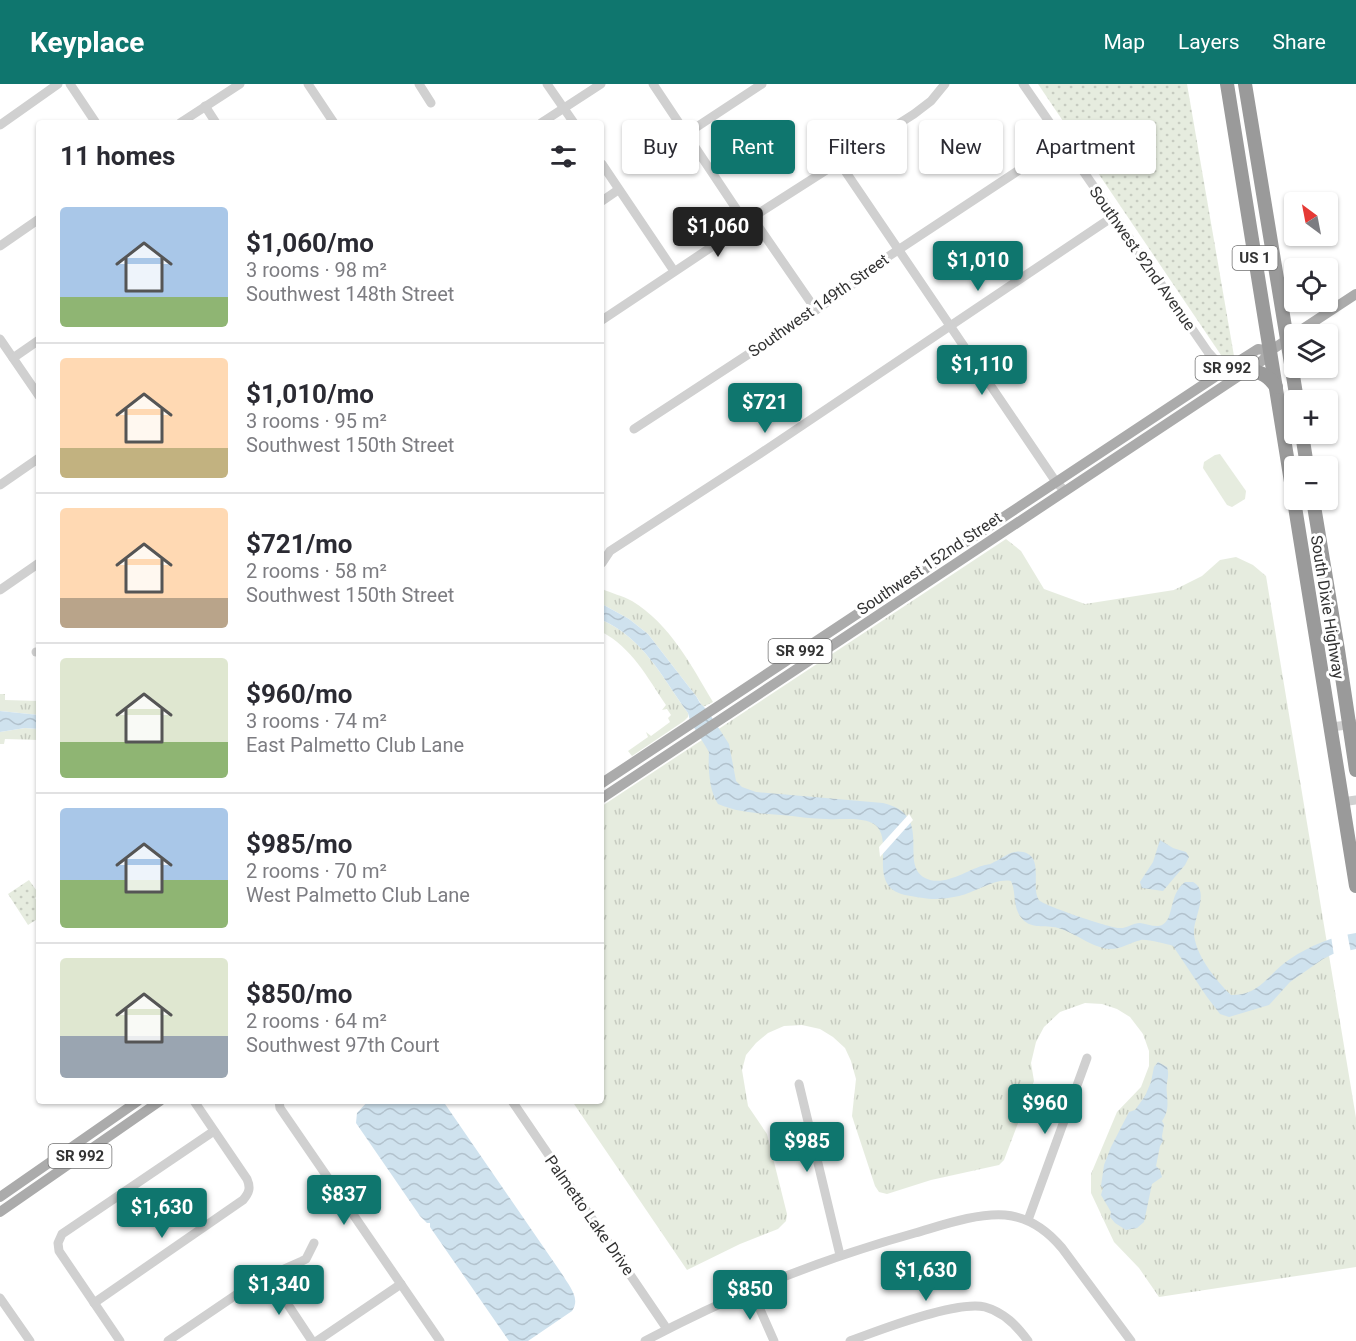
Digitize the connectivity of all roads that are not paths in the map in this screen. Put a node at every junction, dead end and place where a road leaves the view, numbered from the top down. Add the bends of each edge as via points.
1 (58, 84) edge
2 (70, 84) edge
3 (240, 84) edge
4 (308, 84) edge
5 (419, 84) edge
6 (547, 84) edge
7 (601, 84) edge
8 (653, 84) edge
9 (762, 84) edge
10 (945, 84) edge
11 (1023, 84) edge
12 (1227, 84) edge
13 (1245, 84) edge
14 (431, 103) dead end
15 (205, 106) junction
16 (564, 108) junction
17 (94, 120) edge
18 (184, 120) edge
19 (214, 120) edge
20 (332, 120) edge
21 (546, 120) edge
22 (572, 120) edge
23 (677, 120) edge
24 (904, 120) edge
25 (1048, 120) edge
26 (0, 125) edge
27 (699, 125) edge
28 (699, 153) edge
29 (1258, 164) junction
30 (1240, 166) junction
31 (604, 167) edge
32 (1015, 173) edge
33 (820, 174) edge
34 (847, 174) edge
35 (1085, 174) edge
36 (618, 189) junction
37 (604, 200) edge
38 (1114, 216) junction
39 (36, 221) edge
40 (745, 222) junction
41 (0, 246) edge
42 (899, 249) junction
43 (674, 271) junction
44 (1356, 294) edge
45 (816, 310) junction
46 (604, 319) edge
47 (1290, 324) edge
48 (1310, 324) edge
49 (950, 327) junction
50 (0, 339) edge
51 (1284, 341) edge
52 (36, 342) edge
53 (1270, 351) junction
54 (1208, 352) junction
55 (13, 358) junction
56 (1227, 369) junction
57 (1249, 370) junction
58 (1208, 381) junction
59 (1276, 389) junction
60 (36, 392) edge
61 (1151, 420) junction
62 (634, 429) dead end
63 (1151, 434) junction
64 (36, 460) edge
65 (1056, 482) junction
66 (0, 485) edge
67 (1065, 491) junction
68 (1314, 510) edge
69 (1321, 550) junction
70 (1302, 552) junction
71 (604, 560) edge
72 (36, 565) edge
73 (0, 590) edge
74 (1352, 725) edge
75 (1331, 728) junction
76 (1356, 770) edge
77 (604, 782) edge
78 (604, 797) edge
79 (1349, 801) edge
80 (1356, 886) edge
81 (1087, 1058) dead end
82 (799, 1084) dead end
83 (134, 1104) edge
84 (156, 1104) edge
85 (196, 1104) edge
86 (279, 1104) edge
87 (514, 1104) edge
88 (214, 1131) junction
89 (0, 1197) edge
90 (0, 1212) edge
91 (1028, 1220) junction
92 (314, 1243) dead end
93 (840, 1256) junction
94 (269, 1276) junction
95 (401, 1284) junction
96 (751, 1289) junction
97 (0, 1298) edge
98 (94, 1302) junction
99 (667, 1329) junction
100 (30, 1341) edge
101 (120, 1341) edge
102 (168, 1341) edge
103 (312, 1341) edge
104 (317, 1341) edge
105 (440, 1341) edge
106 (645, 1341) edge
107 (774, 1341) edge
108 (850, 1341) edge
109 (1028, 1341) edge
110 (1131, 1341) edge

1 - 26 street
2 - 17 street
3 - 15 street
4 - 20 street
5 - 14 street
6 - 16 street
7 - 16 street
8 - 23 street
9 - 27 street
10 - 24 street
11 - 25 street, Southwest 92nd Avenue
12 - 30 highway, South Dixie Highway / US 1
13 - 29 highway, US 1
15 - 18 street
15 - 19 street
16 - 21 street
16 - 22 street
28 - 40 street
29 - 30 street
29 - 47 highway, US 1
30 - 53 highway, South Dixie Highway / US 1
31 - 36 street
32 - 42 street, Southwest 149th Street
33 - 40 street
34 - 42 street
35 - 38 street, Southwest 92nd Avenue
36 - 37 street
36 - 43 street
38 - 49 street
38 - 54 street, Southwest 92nd Avenue
39 - 41 street
40 - 43 street
40 - 45 street via 758,226
42 - 45 street, Southwest 149th Street
42 - 49 street
43 - 46 street
44 - 48 main road, Southwest 152nd Street
45 - 62 street, Southwest 149th Street
49 - 65 street
49 - 71 street via 610,551
50 - 55 street
51 - 53 main road, Southwest 152nd Street
52 - 55 street
53 - 56 main road, Southwest 152nd Street / SR 992 via 1258,349
53 - 57 main road, Southwest 152nd Street / SR 992
53 - 59 highway, South Dixie Highway / US 1
54 - 56 street, Southwest 92nd Avenue
54 - 58 street
55 - 60 street
56 - 58 main road, Southwest 152nd Street / SR 992
57 - 59 highway via 1268,377
57 - 63 main road, Southwest 152nd Street / SR 992
58 - 61 main road, Southwest 152nd Street / SR 992
59 - 70 highway, South Dixie Highway / US 1
61 - 63 main road
61 - 65 main road, Southwest 152nd Street / SR 992
63 - 67 main road, Southwest 152nd Street / SR 992
64 - 66 street
65 - 67 street
65 - 77 main road, Southwest 152nd Street / SR 992
67 - 78 main road, Southwest 152nd Street / SR 992
68 - 69 highway, South Dixie Highway
69 - 70 street
69 - 74 highway, South Dixie Highway
70 - 75 highway, South Dixie Highway / US 1
72 - 73 street
74 - 75 street
74 - 76 highway, South Dixie Highway
75 - 79 highway, South Dixie Highway / US 1
79 - 80 highway, South Dixie Highway / US 1
81 - 91 street
82 - 93 street
83 - 89 main road, SR 992
84 - 90 main road, SR 992
85 - 88 street
86 - 95 street
87 - 99 street, Palmetto Lake Drive
88 - 98 street via 247,1179 250,1188 243,1200
88 - 98 street via 62,1234 59,1251
91 - 93 street via 986,1216
91 - 110 street via 1058,1243
92 - 94 street via 306,1259
93 - 96 street
94 - 102 street
94 - 103 street
95 - 104 street
95 - 105 street
96 - 99 street
96 - 107 street
97 - 100 street
98 - 101 street
99 - 106 street
108 - 109 street via 906,1322 979,1306 1001,1314

